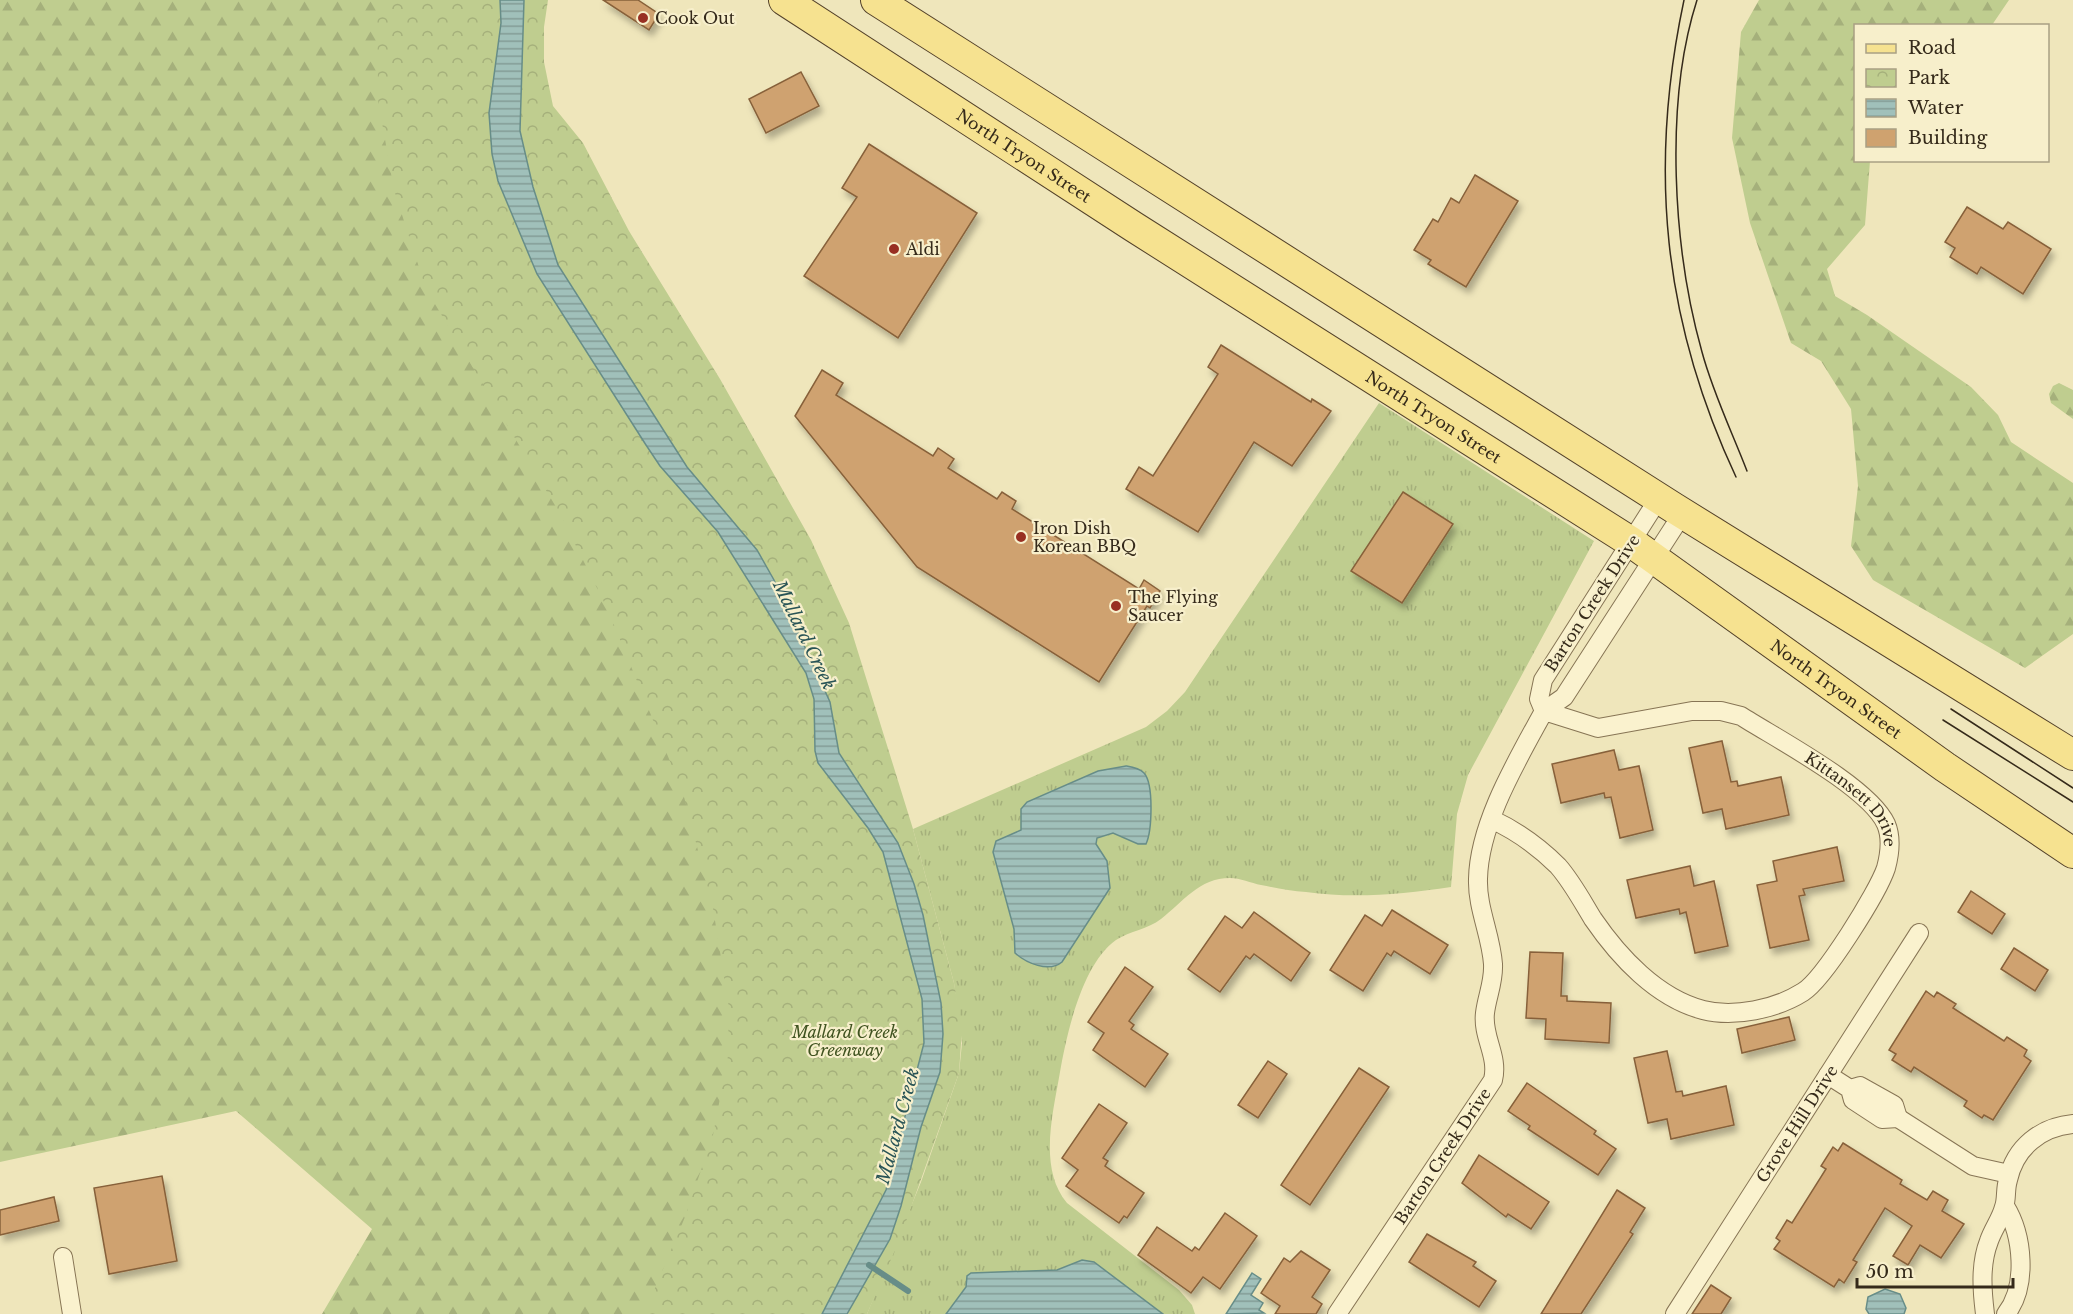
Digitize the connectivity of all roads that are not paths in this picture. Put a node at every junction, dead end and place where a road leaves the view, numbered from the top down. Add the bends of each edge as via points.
1 (784, 0) edge
2 (876, 0) edge
3 (1671, 506) junction
4 (1643, 549) junction
5 (1544, 711) junction
6 (2073, 755) edge
7 (1491, 819) junction
8 (2073, 853) edge
9 (1919, 933) dead end
10 (1828, 1075) junction
11 (2073, 1124) edge
12 (2009, 1174) junction
13 (2005, 1206) junction
14 (63, 1257) dead end
15 (72, 1314) edge
16 (1337, 1314) edge
17 (1675, 1314) edge
18 (1985, 1314) edge
19 (2006, 1314) edge

1 - 4 main road, North Tryon Street
2 - 3 main road
3 - 4 street, Barton Creek Drive
3 - 4 street, Barton Creek Drive
3 - 6 main road
4 - 5 street, Barton Creek Drive via 1564,697
4 - 5 street, Barton Creek Drive via 1543,680 1539,699
4 - 8 main road, North Tryon Street via 1945,767
5 - 7 street, Barton Creek Drive
5 - 7 street, Kittansett Drive via 1598,728 1692,711 1741,716 1873,804 1890,835 1889,857 1881,879 1824,973 1804,992 1759,1009 1706,1011 1674,999 1635,969 1612,944 1559,867 1523,836
7 - 16 street, Barton Creek Drive via 1478,878 1493,961 1485,1013 1495,1064 1493,1080
9 - 10 street, Grove Hill Drive
10 - 12 street via 1850,1089 1852,1100 1882,1119 1898,1118 1967,1163
10 - 17 street, Grove Hill Drive
11 - 12 street via 2036,1136 2021,1150
12 - 13 street
13 - 18 street via 1984,1259
13 - 19 street via 2016,1228 2020,1258 2016,1293
14 - 15 street

